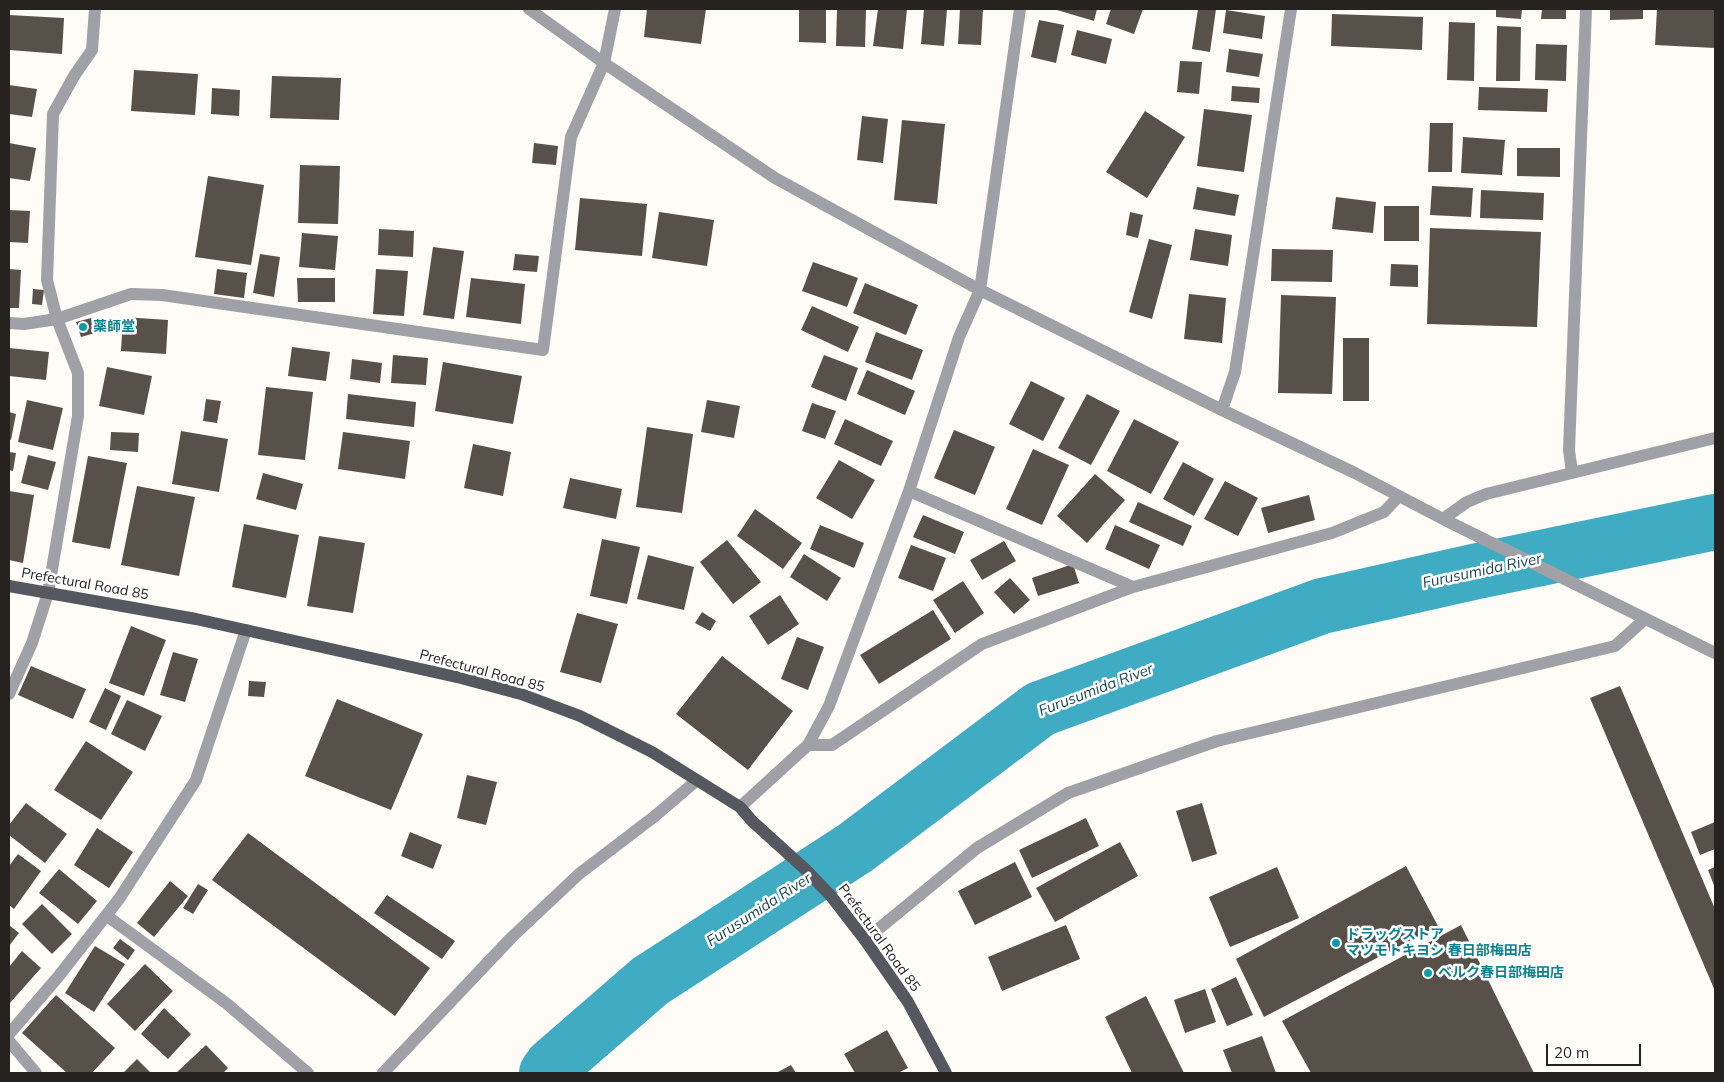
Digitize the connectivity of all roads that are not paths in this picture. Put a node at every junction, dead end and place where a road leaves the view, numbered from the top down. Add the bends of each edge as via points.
1 (96, 9) edge
2 (529, 9) edge
3 (615, 9) edge
4 (1020, 9) edge
5 (1291, 9) edge
6 (1586, 9) edge
7 (604, 63) junction
8 (980, 290) junction
9 (57, 319) junction
10 (9, 324) edge
11 (1222, 410) junction
12 (1715, 438) edge
13 (1572, 473) junction
14 (909, 491) junction
15 (1400, 496) junction
16 (1442, 519) junction
17 (9, 586) edge
18 (1133, 587) junction
19 (48, 593) junction
20 (1645, 619) junction
21 (246, 630) junction
22 (1715, 653) edge
23 (9, 694) edge
24 (808, 744) junction
25 (696, 781) junction
26 (740, 807) junction
27 (107, 916) junction
28 (865, 940) junction
29 (9, 1034) edge
30 (9, 1041) edge
31 (36, 1073) edge
32 (308, 1073) edge
33 (383, 1073) edge
34 (946, 1073) edge

1 - 9 street via 92,50 53,114 47,280
2 - 7 street
3 - 7 street
4 - 8 street
5 - 11 street via 1234,372
6 - 13 street via 1569,450
7 - 8 street via 775,178
7 - 9 street via 571,137 543,350 154,295 131,294
8 - 11 street
8 - 14 street via 959,337
9 - 10 street
9 - 19 street via 78,373 78,416
11 - 15 street
12 - 13 street
13 - 16 street via 1486,494
14 - 18 street
14 - 24 street via 829,706
15 - 16 street
15 - 18 street via 1384,512 1332,533
16 - 20 street
17 - 19 main road, Prefectural Road 85
18 - 24 street via 982,644 832,745
19 - 21 main road, Prefectural Road 85
19 - 23 street via 32,643
20 - 22 street
20 - 28 street via 1615,646 1217,741 1068,794 977,848
21 - 25 main road, Prefectural Road 85 via 521,694 580,716 652,752
21 - 27 street via 196,780
24 - 26 street
25 - 26 main road, Prefectural Road 85
25 - 33 street via 580,874 512,937
26 - 28 main road, Prefectural Road 85 via 805,868
27 - 29 street
27 - 32 street via 226,1003
28 - 34 main road, Prefectural Road 85 via 908,1002
30 - 31 street

